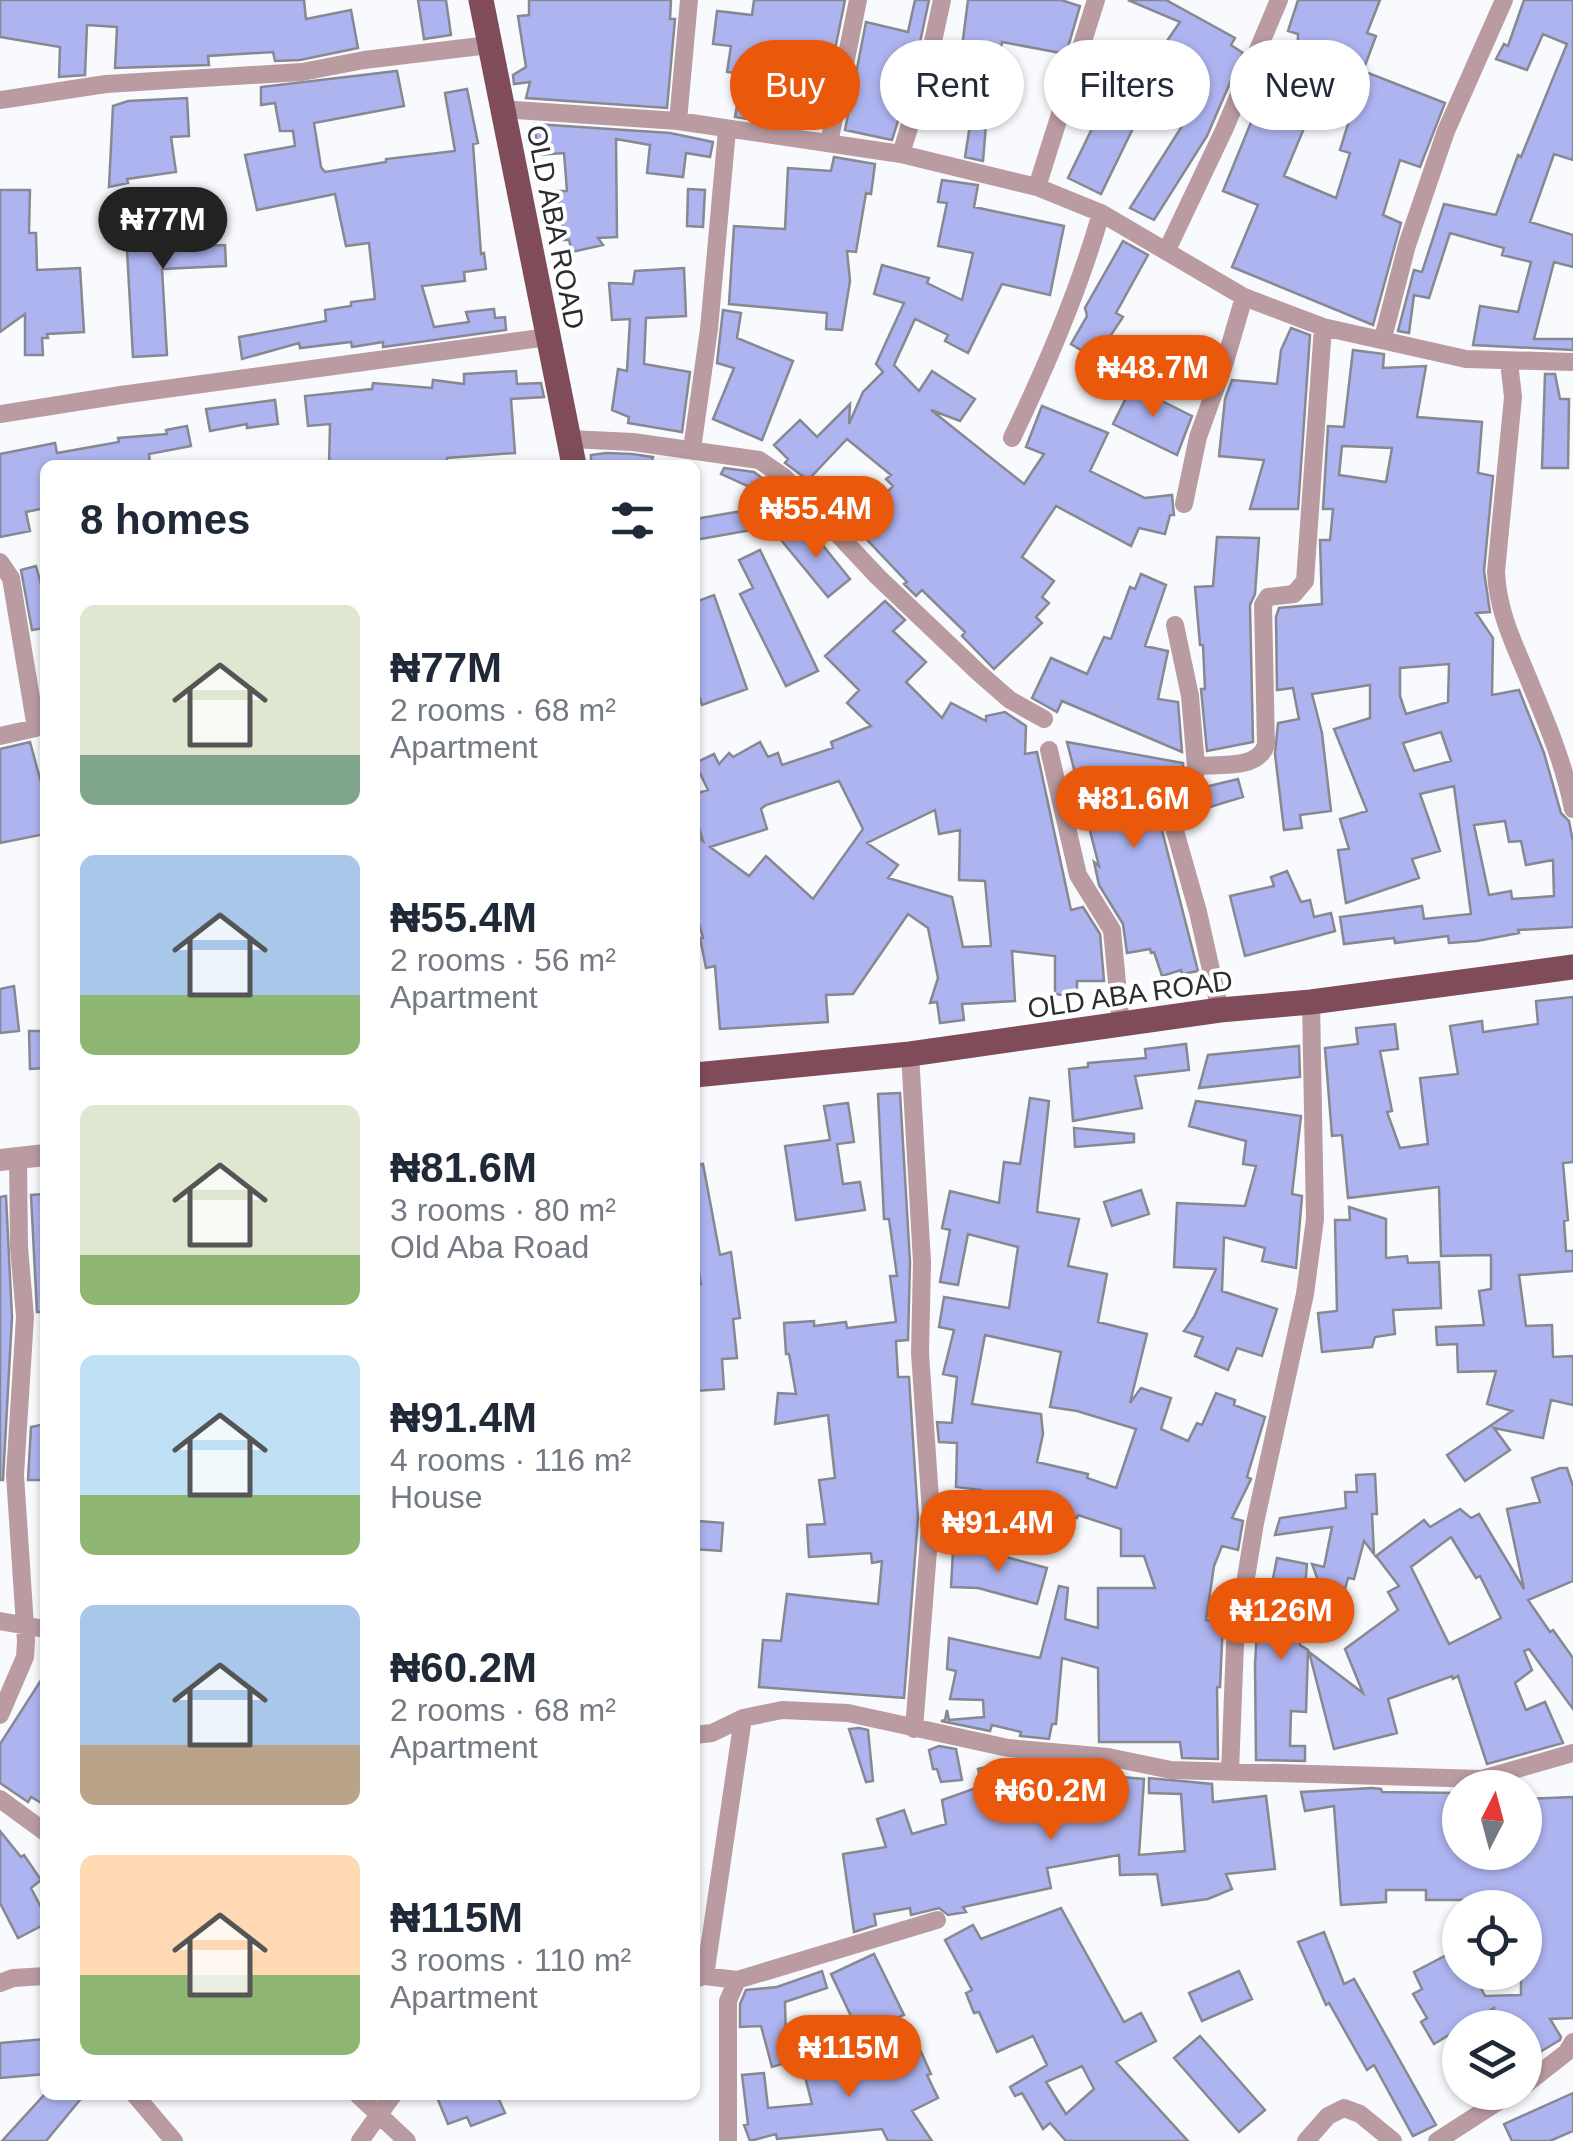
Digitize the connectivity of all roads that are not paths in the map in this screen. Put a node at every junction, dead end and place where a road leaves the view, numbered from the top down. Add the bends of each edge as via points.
1 (481, 0) edge
2 (689, 0) edge
3 (858, 0) edge
4 (942, 0) edge
5 (1096, 0) edge
6 (1279, 0) edge
7 (1504, 0) edge
8 (489, 45) junction
9 (0, 100) edge
10 (502, 109) junction
11 (678, 121) junction
12 (727, 130) junction
13 (828, 143) junction
14 (901, 154) junction
15 (1037, 187) junction
16 (1100, 213) junction
17 (1166, 250) junction
18 (1244, 296) junction
19 (1323, 327) junction
20 (548, 337) junction
21 (1383, 338) junction
22 (1510, 362) junction
23 (1573, 362) edge
24 (0, 414) edge
25 (1012, 438) dead end
26 (570, 439) junction
27 (692, 449) junction
28 (573, 460) edge
29 (1184, 504) dead end
30 (0, 562) edge
31 (1174, 625) dead end
32 (1044, 719) dead end
33 (40, 722) edge
34 (40, 727) edge
35 (0, 736) edge
36 (1050, 750) dead end
37 (1196, 766) junction
38 (1573, 809) edge
39 (1573, 967) edge
40 (1311, 1002) junction
41 (1220, 1010) junction
42 (1121, 1025) junction
43 (910, 1054) junction
44 (700, 1074) edge
45 (40, 1155) edge
46 (9, 1158) edge
47 (0, 1620) edge
48 (24, 1626) junction
49 (40, 1628) edge
50 (0, 1716) edge
51 (744, 1718) junction
52 (914, 1729) junction
53 (700, 1735) edge
54 (1573, 1753) edge
55 (1230, 1772) junction
56 (0, 1799) edge
57 (40, 1828) edge
58 (937, 1920) dead end
59 (40, 1976) edge
60 (700, 1978) edge
61 (737, 1980) junction
62 (0, 1983) edge
63 (1571, 2053) edge
64 (1542, 2073) edge
65 (139, 2100) edge
66 (364, 2100) edge
67 (389, 2100) edge
68 (1485, 2110) edge
69 (379, 2114) junction
70 (730, 2140) edge
71 (174, 2141) edge
72 (360, 2141) edge
73 (407, 2141) edge
74 (1306, 2141) edge
75 (1392, 2141) edge
76 (1437, 2141) edge

1 - 8 main road, OLD ABA ROAD
2 - 11 street
3 - 13 street
4 - 14 street
5 - 15 street
6 - 17 street
7 - 21 street via 1446,132
8 - 9 street via 302,72 106,84
8 - 10 main road, OLD ABA ROAD
10 - 11 street
10 - 20 main road, OLD ABA ROAD
11 - 12 street
12 - 13 street
12 - 27 street
13 - 14 street
14 - 15 street
15 - 16 street
16 - 17 street
16 - 25 street via 1087,264
17 - 18 street
18 - 19 street
18 - 29 street via 1198,437
19 - 21 street
19 - 37 street via 1305,581 1294,594 1268,597 1263,606 1266,744 1252,762
20 - 24 street
20 - 26 main road, OLD ABA ROAD
21 - 22 street
22 - 23 street
22 - 38 street via 1498,599
26 - 27 street
26 - 28 main road, OLD ABA ROAD
27 - 32 street via 759,460 784,476 979,674
30 - 33 street via 10,578
31 - 37 street
34 - 35 street
36 - 42 street via 1078,875 1112,930
37 - 41 street via 1195,776 1167,791 1168,806
39 - 40 main road, OLD ABA ROAD
40 - 41 main road, OLD ABA ROAD
40 - 55 street via 1316,1219 1234,1644
41 - 42 main road, OLD ABA ROAD
42 - 43 main road, OLD ABA ROAD
43 - 44 main road, OLD ABA ROAD
43 - 52 street via 931,1513
45 - 46 street
46 - 48 street via 25,1317 15,1475
47 - 48 street
48 - 49 street
48 - 50 street via 25,1658
51 - 52 street via 782,1710 848,1714
51 - 53 street
51 - 60 street
52 - 55 street via 1008,1748
54 - 55 street via 1482,1780
56 - 57 street
58 - 61 street
59 - 62 street
60 - 61 street
61 - 70 street via 728,2001
63 - 64 street
65 - 71 street
66 - 69 street
67 - 69 street
68 - 76 street
69 - 72 street
69 - 73 street
74 - 75 street via 1344,2108

